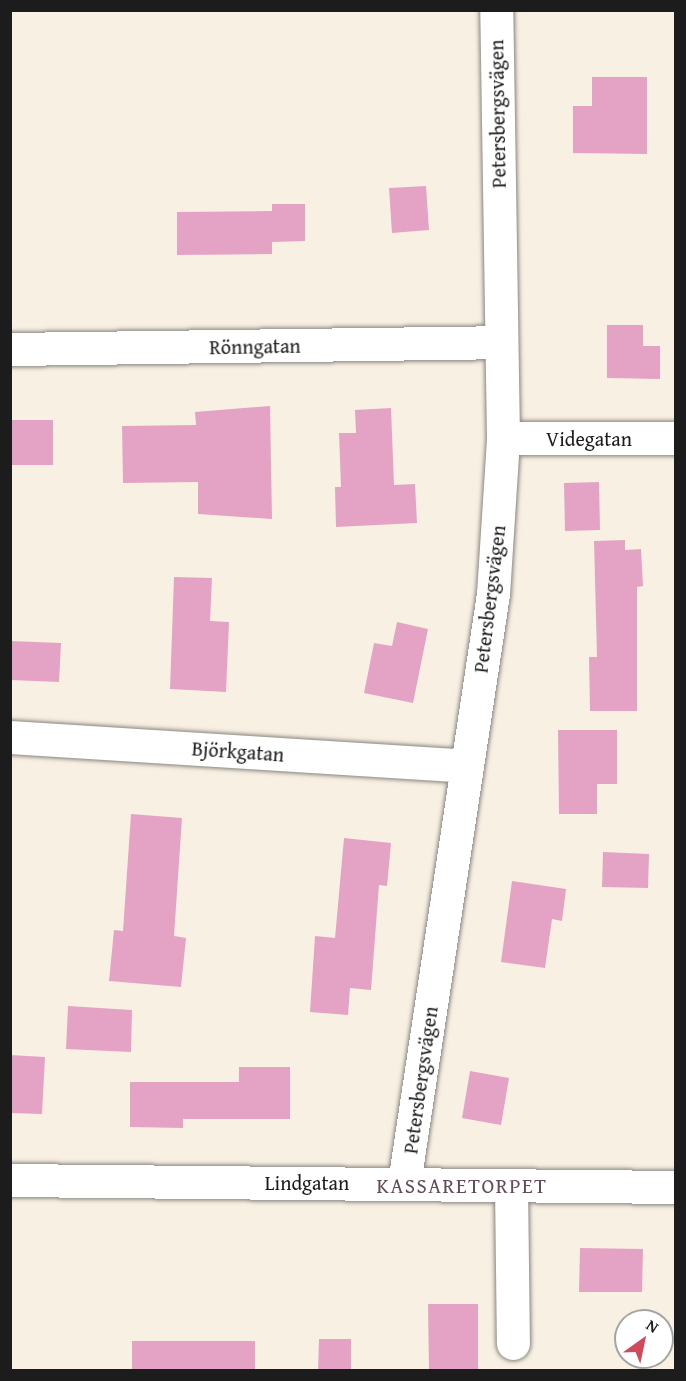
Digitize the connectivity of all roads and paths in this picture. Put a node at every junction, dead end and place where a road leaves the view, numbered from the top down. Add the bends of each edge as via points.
1 (496, 10) edge
2 (500, 342) junction
3 (10, 349) edge
4 (503, 438) junction
5 (675, 438) edge
6 (10, 737) edge
7 (466, 766) junction
8 (10, 1180) edge
9 (405, 1183) junction
10 (511, 1185) junction
11 (675, 1187) edge
12 (513, 1343) dead end

1 - 2 street, Petersbergsvägen
2 - 3 street, Rönngatan
2 - 4 street, Petersbergsvägen
4 - 5 street, Videgatan
4 - 7 street, Petersbergsvägen via 493,594
6 - 7 street, Björkgatan
7 - 9 street, Petersbergsvägen
8 - 9 street, Lindgatan
9 - 10 street, Lindgatan
10 - 11 street, Lindgatan
10 - 12 street

